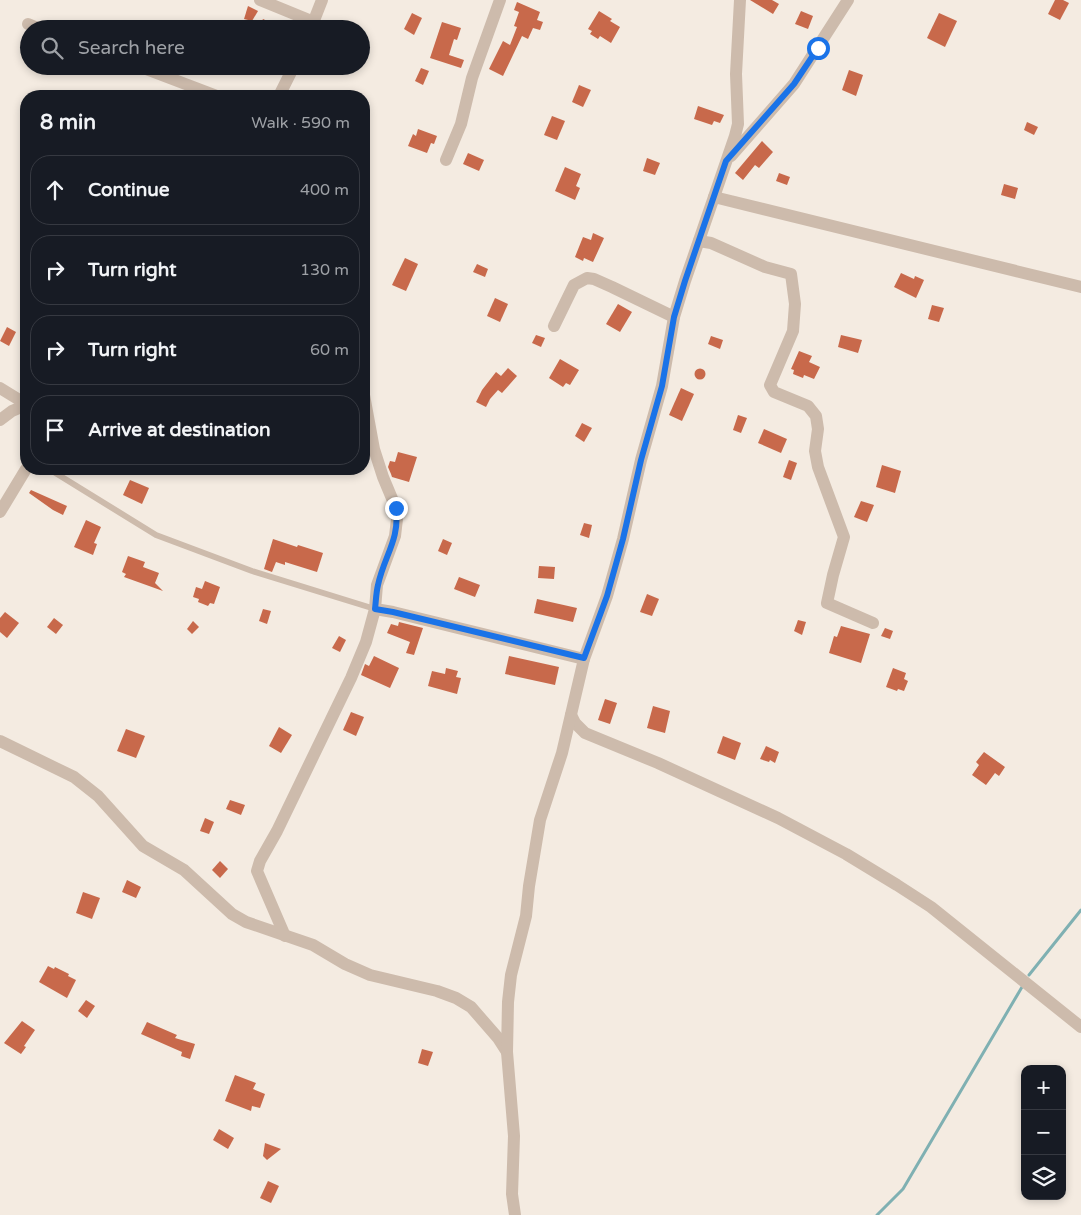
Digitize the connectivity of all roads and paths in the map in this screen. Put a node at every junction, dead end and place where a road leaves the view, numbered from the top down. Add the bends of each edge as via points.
1 (260, 0) edge
2 (322, 0) edge
3 (500, 0) edge
4 (740, 0) edge
5 (848, 0) edge
6 (302, 20) edge
7 (314, 20) edge
8 (162, 75) edge
9 (290, 75) edge
10 (201, 90) edge
11 (282, 90) edge
12 (446, 160) dead end
13 (726, 161) junction
14 (714, 197) junction
15 (699, 241) junction
16 (1081, 287) edge
17 (674, 317) junction
18 (554, 326) dead end
19 (0, 388) edge
20 (20, 401) edge
21 (20, 408) edge
22 (0, 420) edge
23 (370, 428) edge
24 (22, 475) edge
25 (58, 475) edge
26 (1, 508) edge
27 (375, 609) junction
28 (873, 623) dead end
29 (584, 658) junction
30 (571, 715) junction
31 (0, 741) edge
32 (285, 936) junction
33 (1081, 1027) edge
34 (507, 1052) junction
35 (516, 1215) edge

1 - 6 street
2 - 7 street
3 - 12 street
4 - 13 street via 736,74 738,124
5 - 13 street via 794,84
8 - 10 street
9 - 11 street
13 - 14 street
14 - 15 street
14 - 16 street
15 - 17 street
15 - 28 street via 791,274 796,304 793,331 770,386 774,392 808,406 816,416 818,467 844,537 827,603
17 - 18 street via 587,278 574,285
17 - 29 street via 662,386 623,539 607,596
19 - 20 street
21 - 22 street
23 - 27 street via 397,518 395,536 378,585
24 - 26 street
25 - 27 lane via 156,535 252,571
27 - 29 street
27 - 32 street via 366,642 344,694 257,871
29 - 30 street
30 - 33 street via 585,733 778,818 897,885 931,907
30 - 34 street via 540,820 526,916 511,974
31 - 32 street via 74,777 98,796 143,846 184,870 232,914
32 - 34 street via 314,946 370,975 456,998 471,1007
34 - 35 street via 514,1136 512,1194

